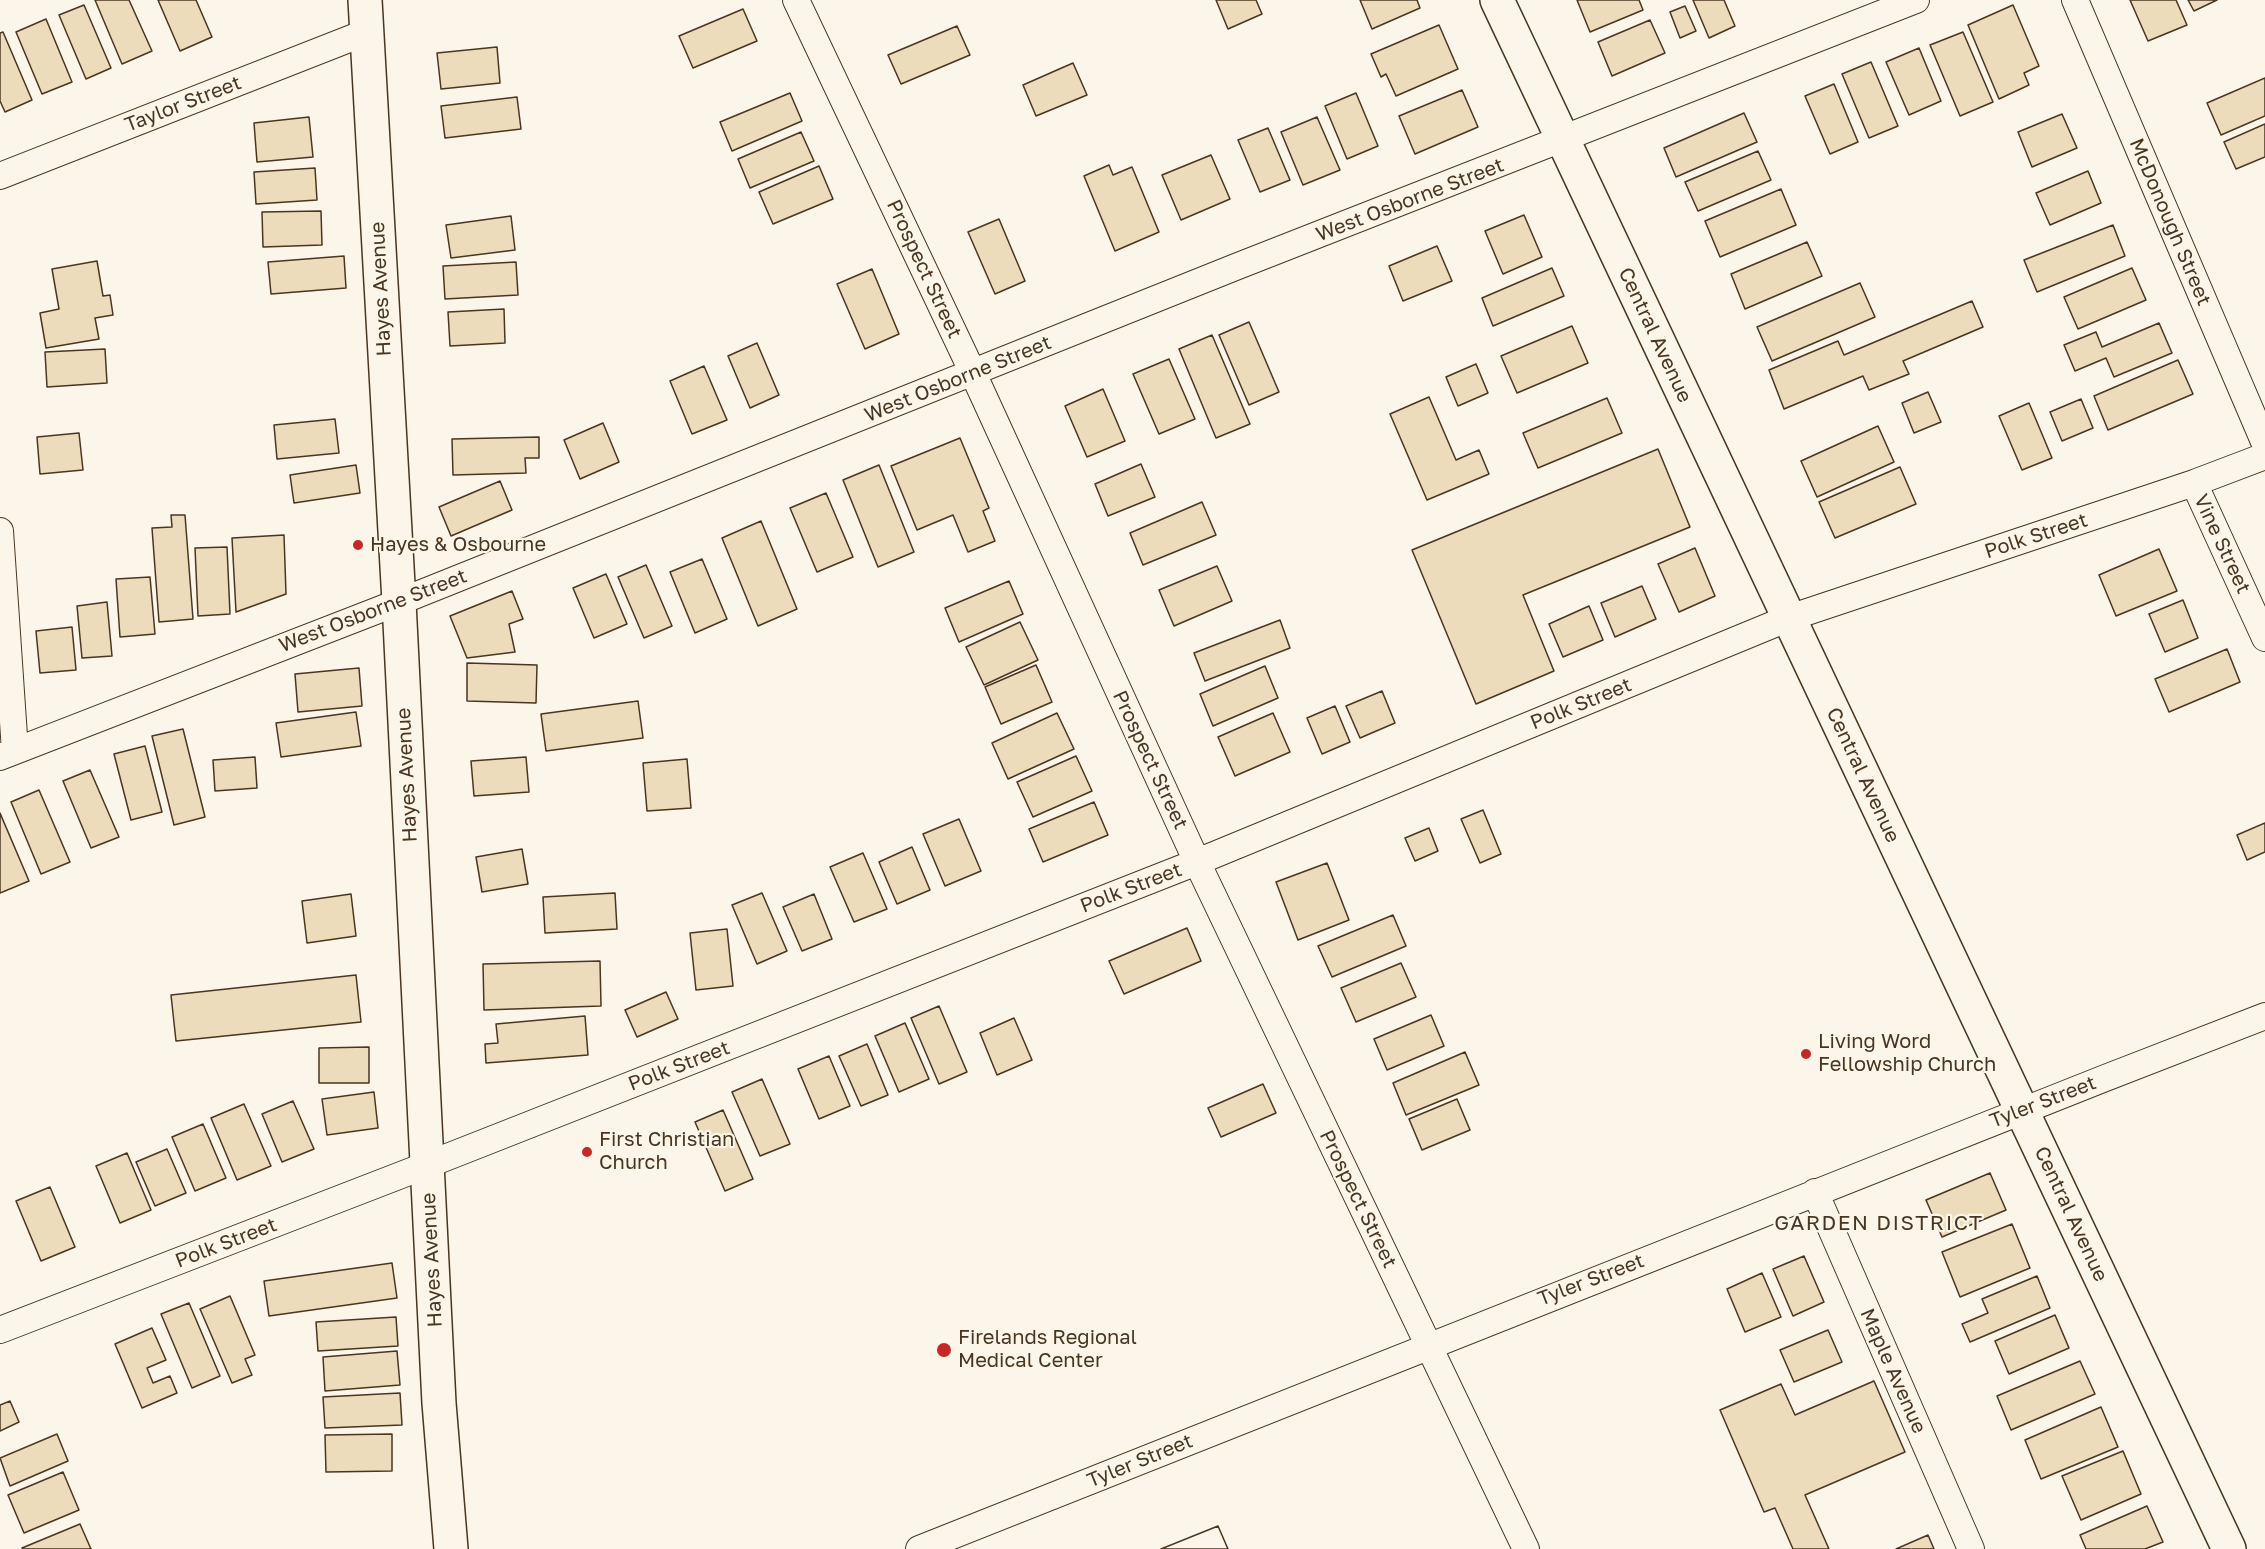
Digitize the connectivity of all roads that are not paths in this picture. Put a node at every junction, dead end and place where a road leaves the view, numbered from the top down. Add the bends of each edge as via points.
1 (365, 0) edge
2 (796, 0) edge
3 (1497, 0) edge
4 (1916, 0) edge
5 (2075, 0) edge
6 (367, 32) junction
7 (1563, 140) junction
8 (0, 176) edge
9 (973, 373) junction
10 (2265, 444) edge
11 (2265, 456) edge
12 (2194, 483) junction
13 (0, 531) edge
14 (399, 602) junction
15 (1789, 618) junction
16 (2265, 638) edge
17 (7, 754) edge
18 (1197, 862) junction
19 (2265, 1017) edge
20 (2022, 1110) junction
21 (427, 1165) junction
22 (1815, 1192) junction
23 (0, 1330) edge
24 (1427, 1344) junction
25 (451, 1549) edge
26 (919, 1549) edge
27 (1526, 1549) edge
28 (1971, 1549) edge
29 (2229, 1549) edge

1 - 6 street, Hayes Avenue
2 - 9 street, Prospect Street
3 - 7 street, Central Avenue
4 - 7 street, West Osborne Street
5 - 10 street, McDonough Street
6 - 8 street, Taylor Street
6 - 14 street, Hayes Avenue
7 - 9 street, West Osborne Street
7 - 15 street, Central Avenue
9 - 14 street, West Osborne Street
9 - 18 street, Prospect Street
11 - 12 street, Polk Street
12 - 15 street, Polk Street
12 - 16 street, Vine Street
13 - 17 street
14 - 17 street, West Osborne Street
14 - 21 street, Hayes Avenue
15 - 18 street, Polk Street
15 - 20 street, Central Avenue
18 - 21 street, Polk Street
18 - 24 street, Prospect Street
19 - 20 street, Tyler Street
20 - 22 street, Tyler Street
20 - 29 street, Central Avenue
21 - 23 street, Polk Street
21 - 25 street, Hayes Avenue
22 - 24 street, Tyler Street
22 - 28 street, Maple Avenue
24 - 26 street, Tyler Street
24 - 27 street, Prospect Street

